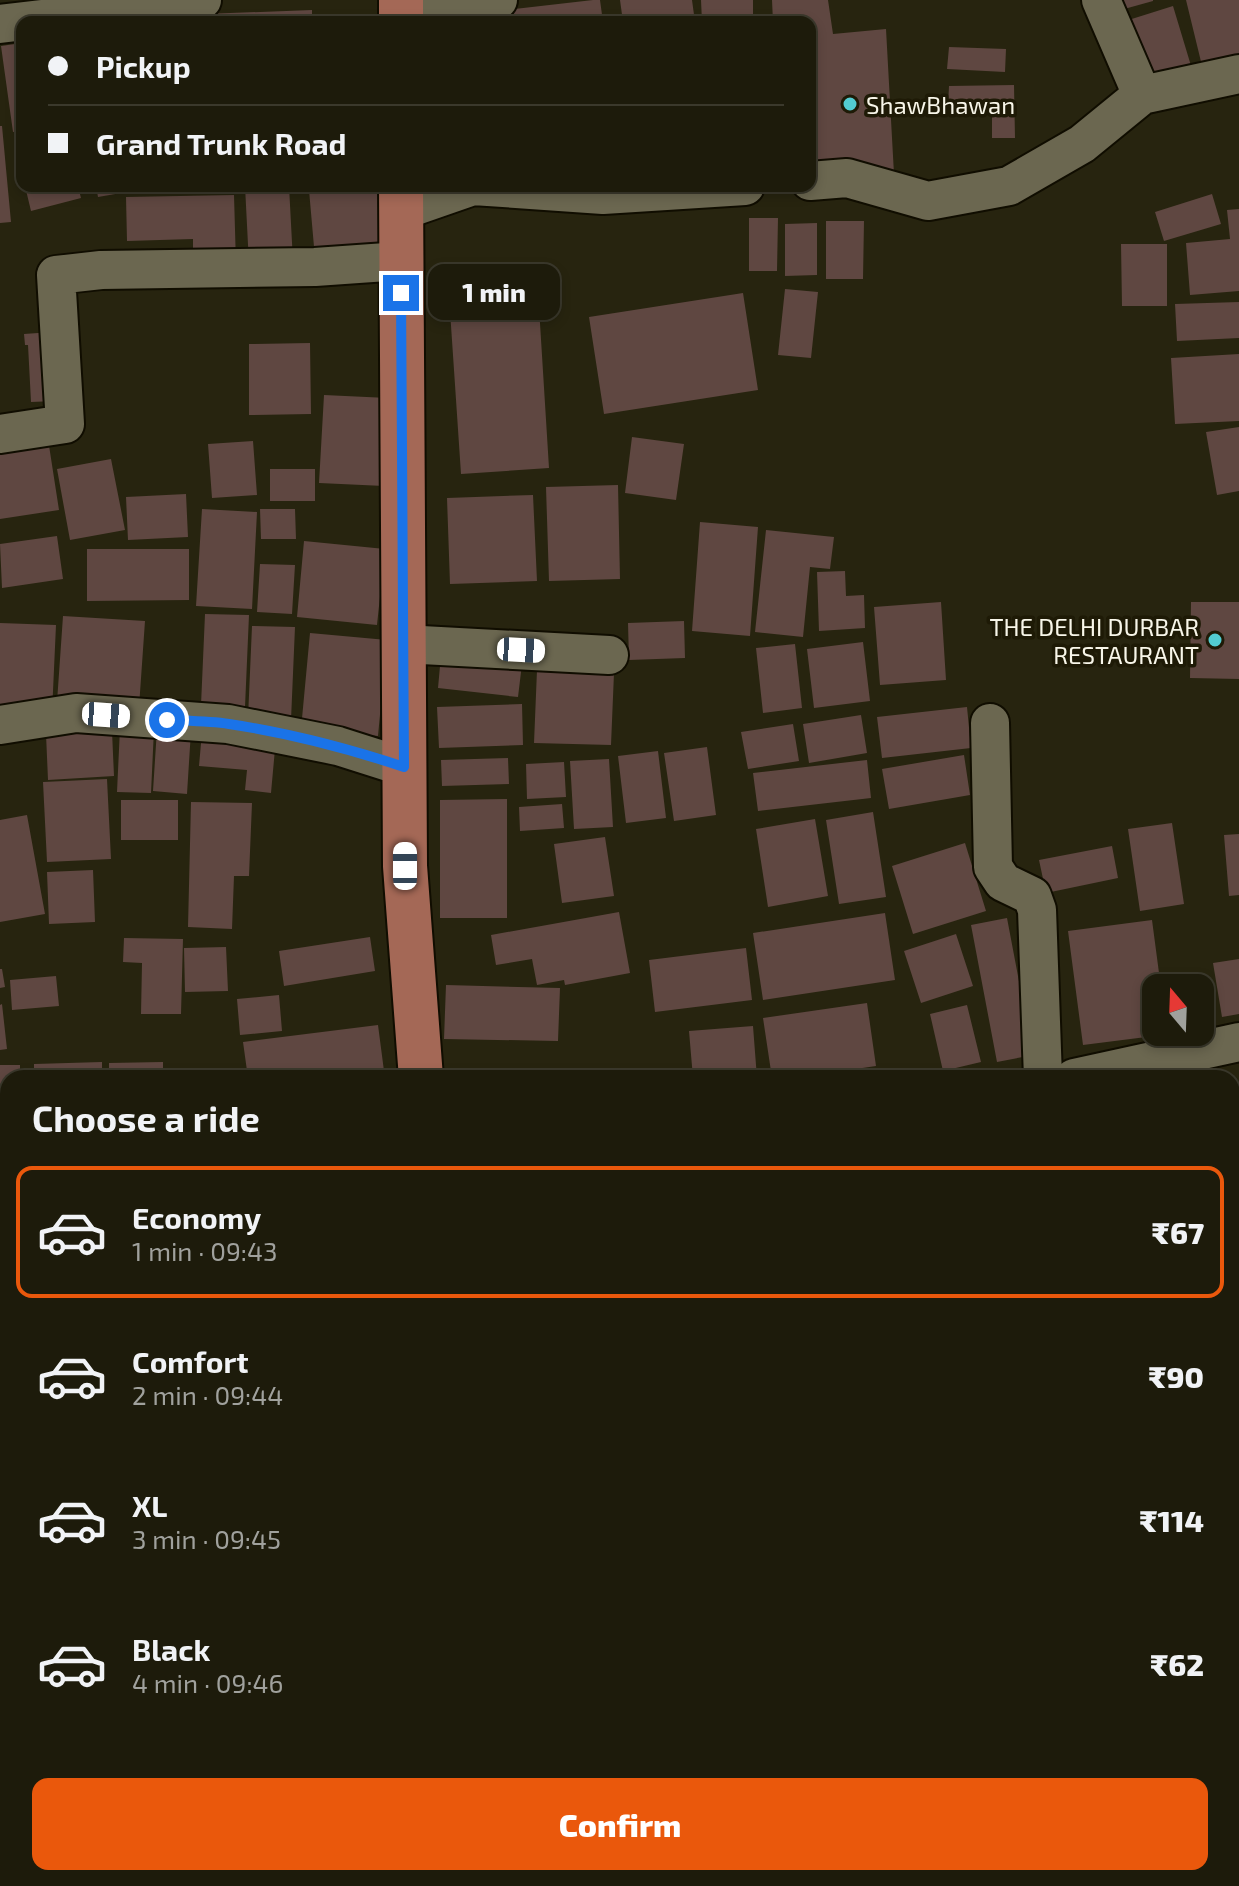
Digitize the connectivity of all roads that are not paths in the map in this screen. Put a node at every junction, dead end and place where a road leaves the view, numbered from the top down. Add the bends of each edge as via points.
1 (202, 0) edge
2 (498, 0) edge
3 (1101, 0) edge
4 (401, 9) edge
5 (67, 16) edge
6 (1239, 74) edge
7 (1142, 95) junction
8 (816, 181) edge
9 (437, 192) edge
10 (560, 192) edge
11 (650, 192) edge
12 (401, 198) edge
13 (401, 261) junction
14 (0, 434) edge
15 (403, 644) junction
16 (609, 655) dead end
17 (990, 723) dead end
18 (0, 725) edge
19 (404, 767) junction
20 (1239, 1042) edge
21 (420, 1070) edge
22 (1043, 1070) edge
23 (1111, 1070) edge

1 - 5 street
2 - 4 street
3 - 7 street
6 - 7 street
7 - 8 street via 1082,144 1009,186 928,201 847,178
9 - 12 street
10 - 11 street
12 - 13 main road
13 - 14 street via 56,275 65,424
13 - 15 main road
15 - 16 street
15 - 19 main road
17 - 22 street via 993,867 1003,882 1032,896 1037,910
18 - 19 street via 76,713 228,724 338,746
19 - 21 main road via 405,866
20 - 23 street

